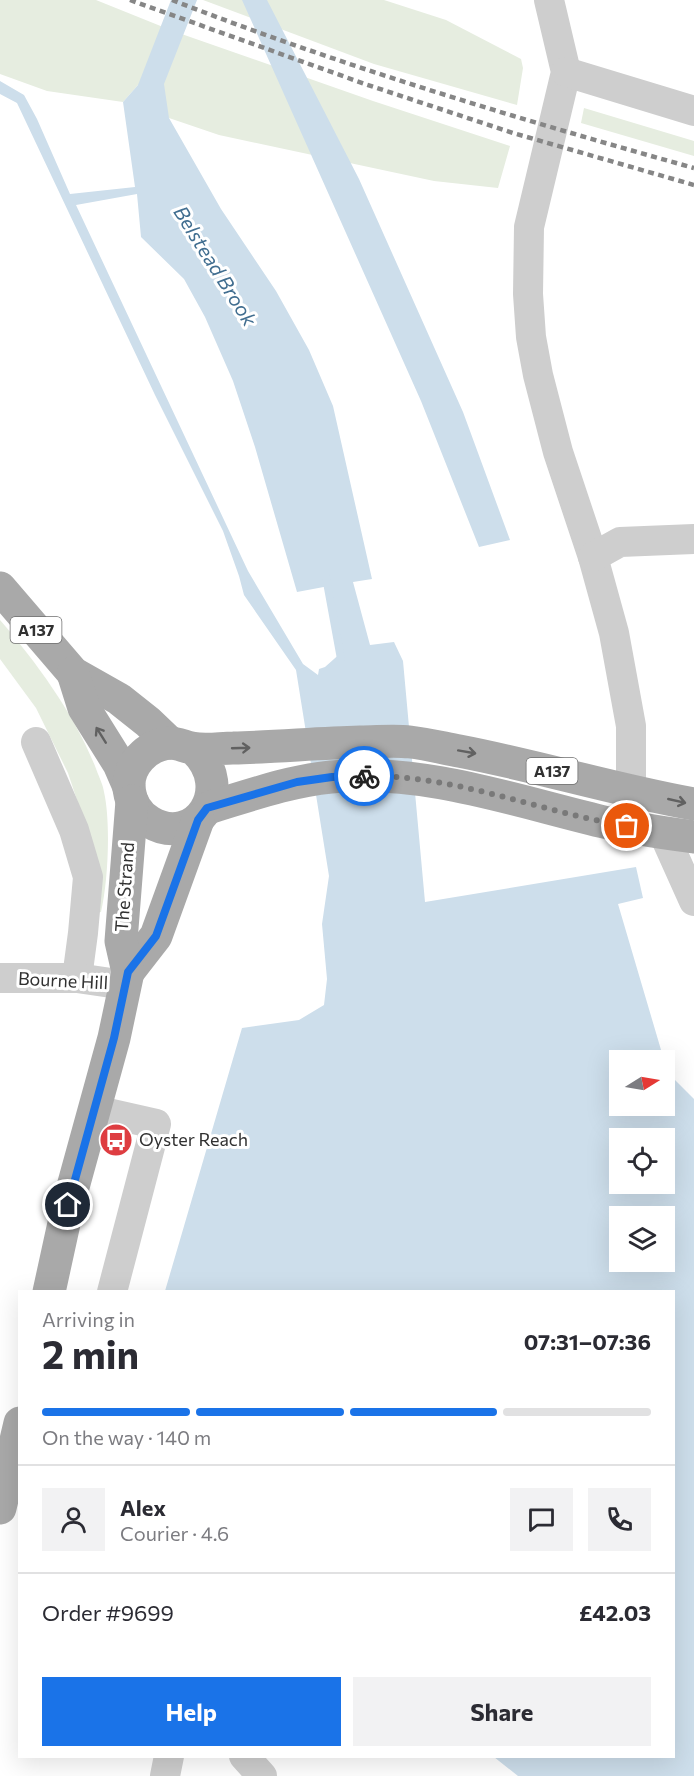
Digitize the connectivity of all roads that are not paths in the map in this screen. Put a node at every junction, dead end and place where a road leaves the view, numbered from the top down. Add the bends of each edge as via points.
1 (549, 0) edge
2 (566, 72) junction
3 (694, 111) edge
4 (694, 539) edge
5 (593, 557) junction
6 (0, 588) edge
7 (73, 673) junction
8 (36, 742) dead end
9 (182, 746) junction
10 (631, 790) junction
11 (130, 794) junction
12 (694, 804) edge
13 (203, 814) junction
14 (679, 835) edge
15 (694, 901) edge
16 (0, 978) edge
17 (77, 978) junction
18 (126, 978) junction
19 (94, 1110) junction
20 (48, 1290) edge
21 (113, 1290) edge
22 (18, 1431) edge
23 (0, 1508) edge
24 (170, 1758) edge
25 (246, 1758) edge
26 (165, 1776) edge
27 (262, 1776) edge

1 - 2 street
2 - 3 street
2 - 5 street via 529,227 528,294 538,375 558,452
4 - 5 street via 620,542
5 - 10 street via 625,684
6 - 7 main road, A137
7 - 9 main road, A137 via 119,699
11 -> 7 main road, A137 via 119,764 84,708
8 - 17 street via 74,830 88,877
9 -> 10 main road, A137 via 410,742 498,758
9 - 11 main road, A137 via 151,749 140,758 131,772
9 - 13 main road, A137 via 203,757 212,777 212,792
10 -> 12 main road, A137
11 - 13 main road, A137 via 139,814 164,828 188,825
11 - 18 main road, The Strand via 121,941
13 - 14 main road, A137 via 297,782 377,776 412,778 508,797 610,824
13 - 18 main road, The Strand via 156,936
14 - 15 street
16 - 17 street, Bourne Hill
17 - 18 street, Bourne Hill
18 - 19 main road, The Strand
19 - 20 main road, The Strand
19 - 21 street via 156,1124
22 - 23 main road
24 - 26 street
25 - 27 street

